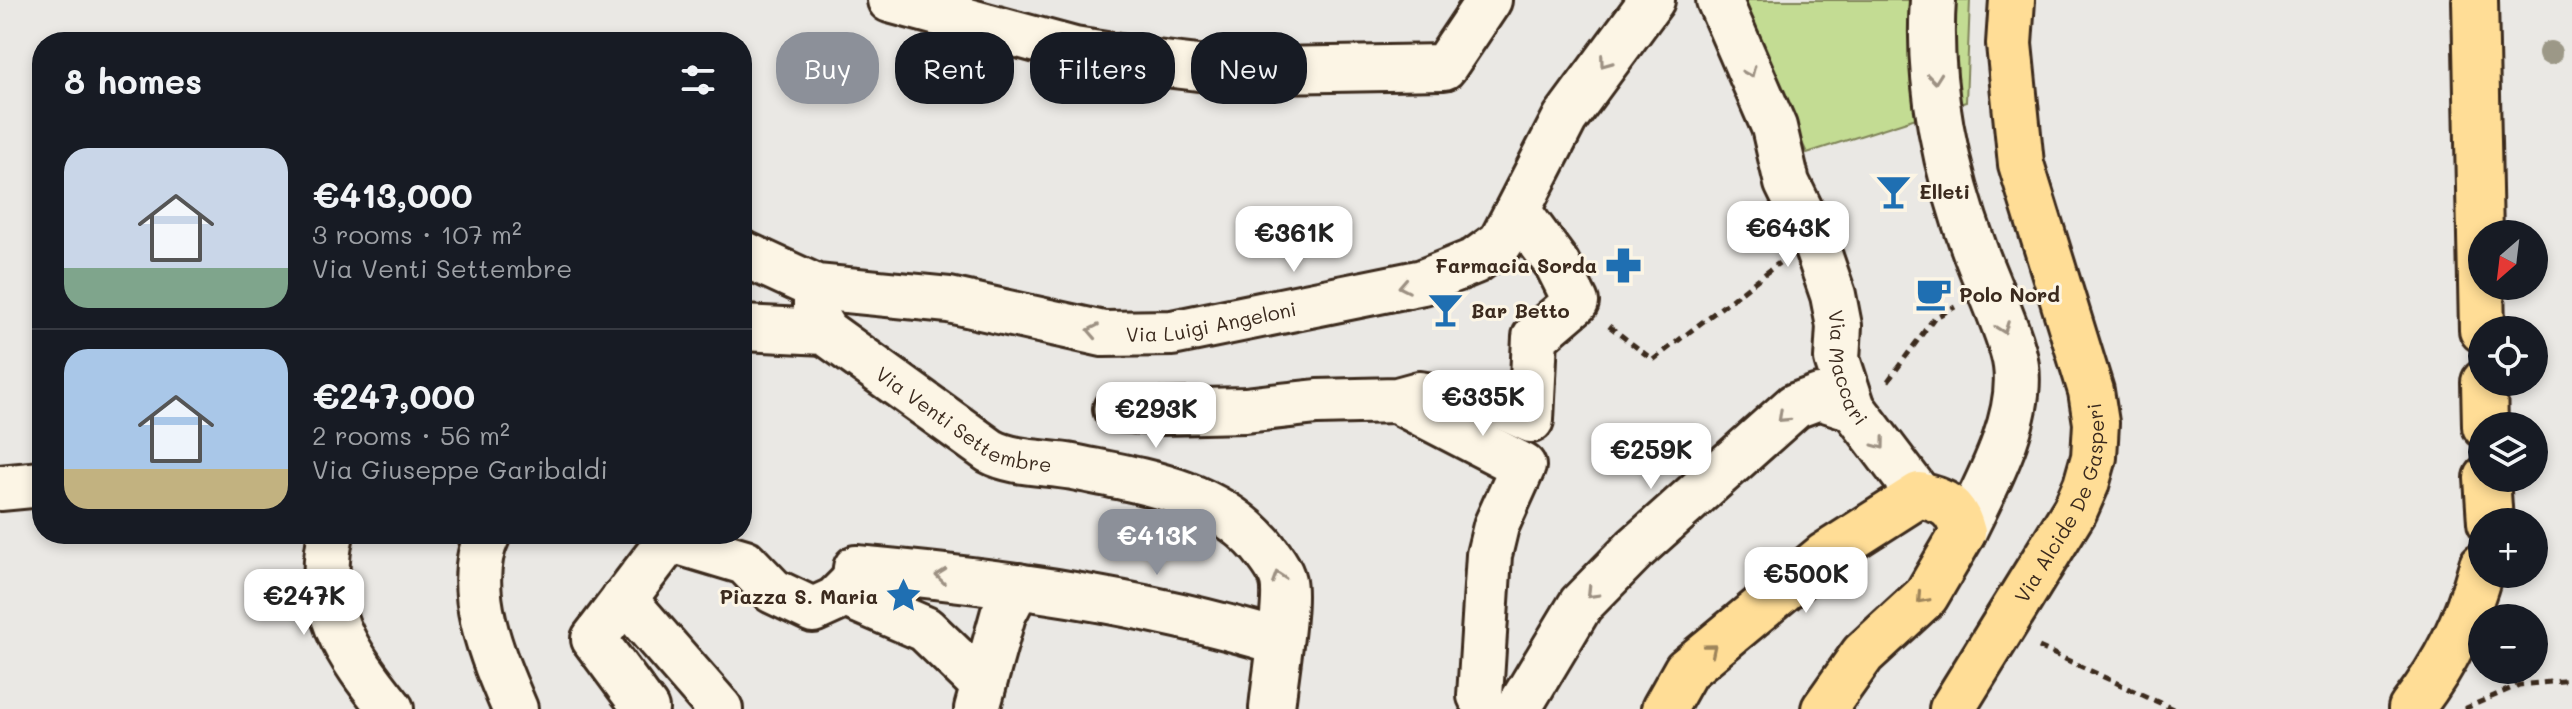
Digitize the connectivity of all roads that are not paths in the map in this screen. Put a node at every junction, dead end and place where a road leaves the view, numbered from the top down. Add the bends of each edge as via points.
1 (890, 0) edge
2 (1489, 0) edge
3 (1652, 0) edge
4 (1719, 0) edge
5 (1933, 0) edge
6 (2012, 0) edge
7 (2476, 1) edge
8 (1518, 211) junction
9 (752, 258) edge
10 (816, 287) junction
11 (2482, 316) edge
12 (752, 328) edge
13 (825, 332) junction
14 (1397, 400) junction
15 (1853, 408) junction
16 (1116, 409) dead end
17 (32, 485) edge
18 (0, 488) edge
19 (1919, 495) junction
20 (1963, 533) junction
21 (330, 544) edge
22 (484, 544) edge
23 (670, 544) edge
24 (685, 544) edge
25 (854, 581) junction
26 (1018, 586) junction
27 (2475, 588) edge
28 (624, 599) junction
29 (1279, 642) junction
30 (980, 697) edge
31 (1964, 700) edge
32 (1499, 703) edge
33 (391, 709) edge
34 (515, 709) edge
35 (646, 709) edge
36 (720, 709) edge
37 (1272, 709) edge
38 (1664, 709) edge
39 (1824, 709) edge
40 (2411, 709) edge

1 - 2 street via 1074,50 1224,71 1444,67
3 -> 8 street, Via Luigi Angeloni via 1565,118
4 -> 15 street, Via Maccari via 1774,127 1787,183 1833,295 1839,326 1837,359
5 -> 20 street via 1930,33 1952,177 2016,365 2000,455
6 - 31 main road, Via Alcide De Gasperi via 2009,44 2021,164 2072,325 2096,423 2094,457 2081,498
7 - 11 main road
8 -> 10 street, Via Luigi Angeloni via 1501,242 1475,261 1423,282 1172,333 1103,334 949,300
8 - 14 street via 1557,264 1576,302 1535,337 1531,420 1503,407 1434,396
9 - 10 street, Via Luigi Angeloni
10 - 13 street via 816,317
12 - 13 street
29 -> 13 street, Via Venti Settembre via 1283,582 1272,559 1228,515 1197,496 1135,479 999,456
14 - 16 street via 1206,412
14 - 32 street via 1523,466 1489,555
15 -> 19 street, Via Maccari
15 -> 32 street via 1819,397 1795,406 1635,549 1581,604
17 - 18 street
19 - 20 main road via 1946,502 1959,515
38 -> 19 main road via 1686,670 1825,555
20 -> 39 main road via 1926,596 1863,654
21 - 33 street via 326,590 338,634
22 - 34 street via 477,565 478,592
23 - 28 street
24 - 25 street via 745,562 773,591 813,610 835,600
26 -> 25 street via 856,568
25 - 30 street via 853,598 925,629
26 - 29 street
26 - 30 street via 1003,615
27 - 40 main road via 2444,667
28 - 35 street via 594,639
28 - 36 street
29 - 37 street, Via Venti Settembre

